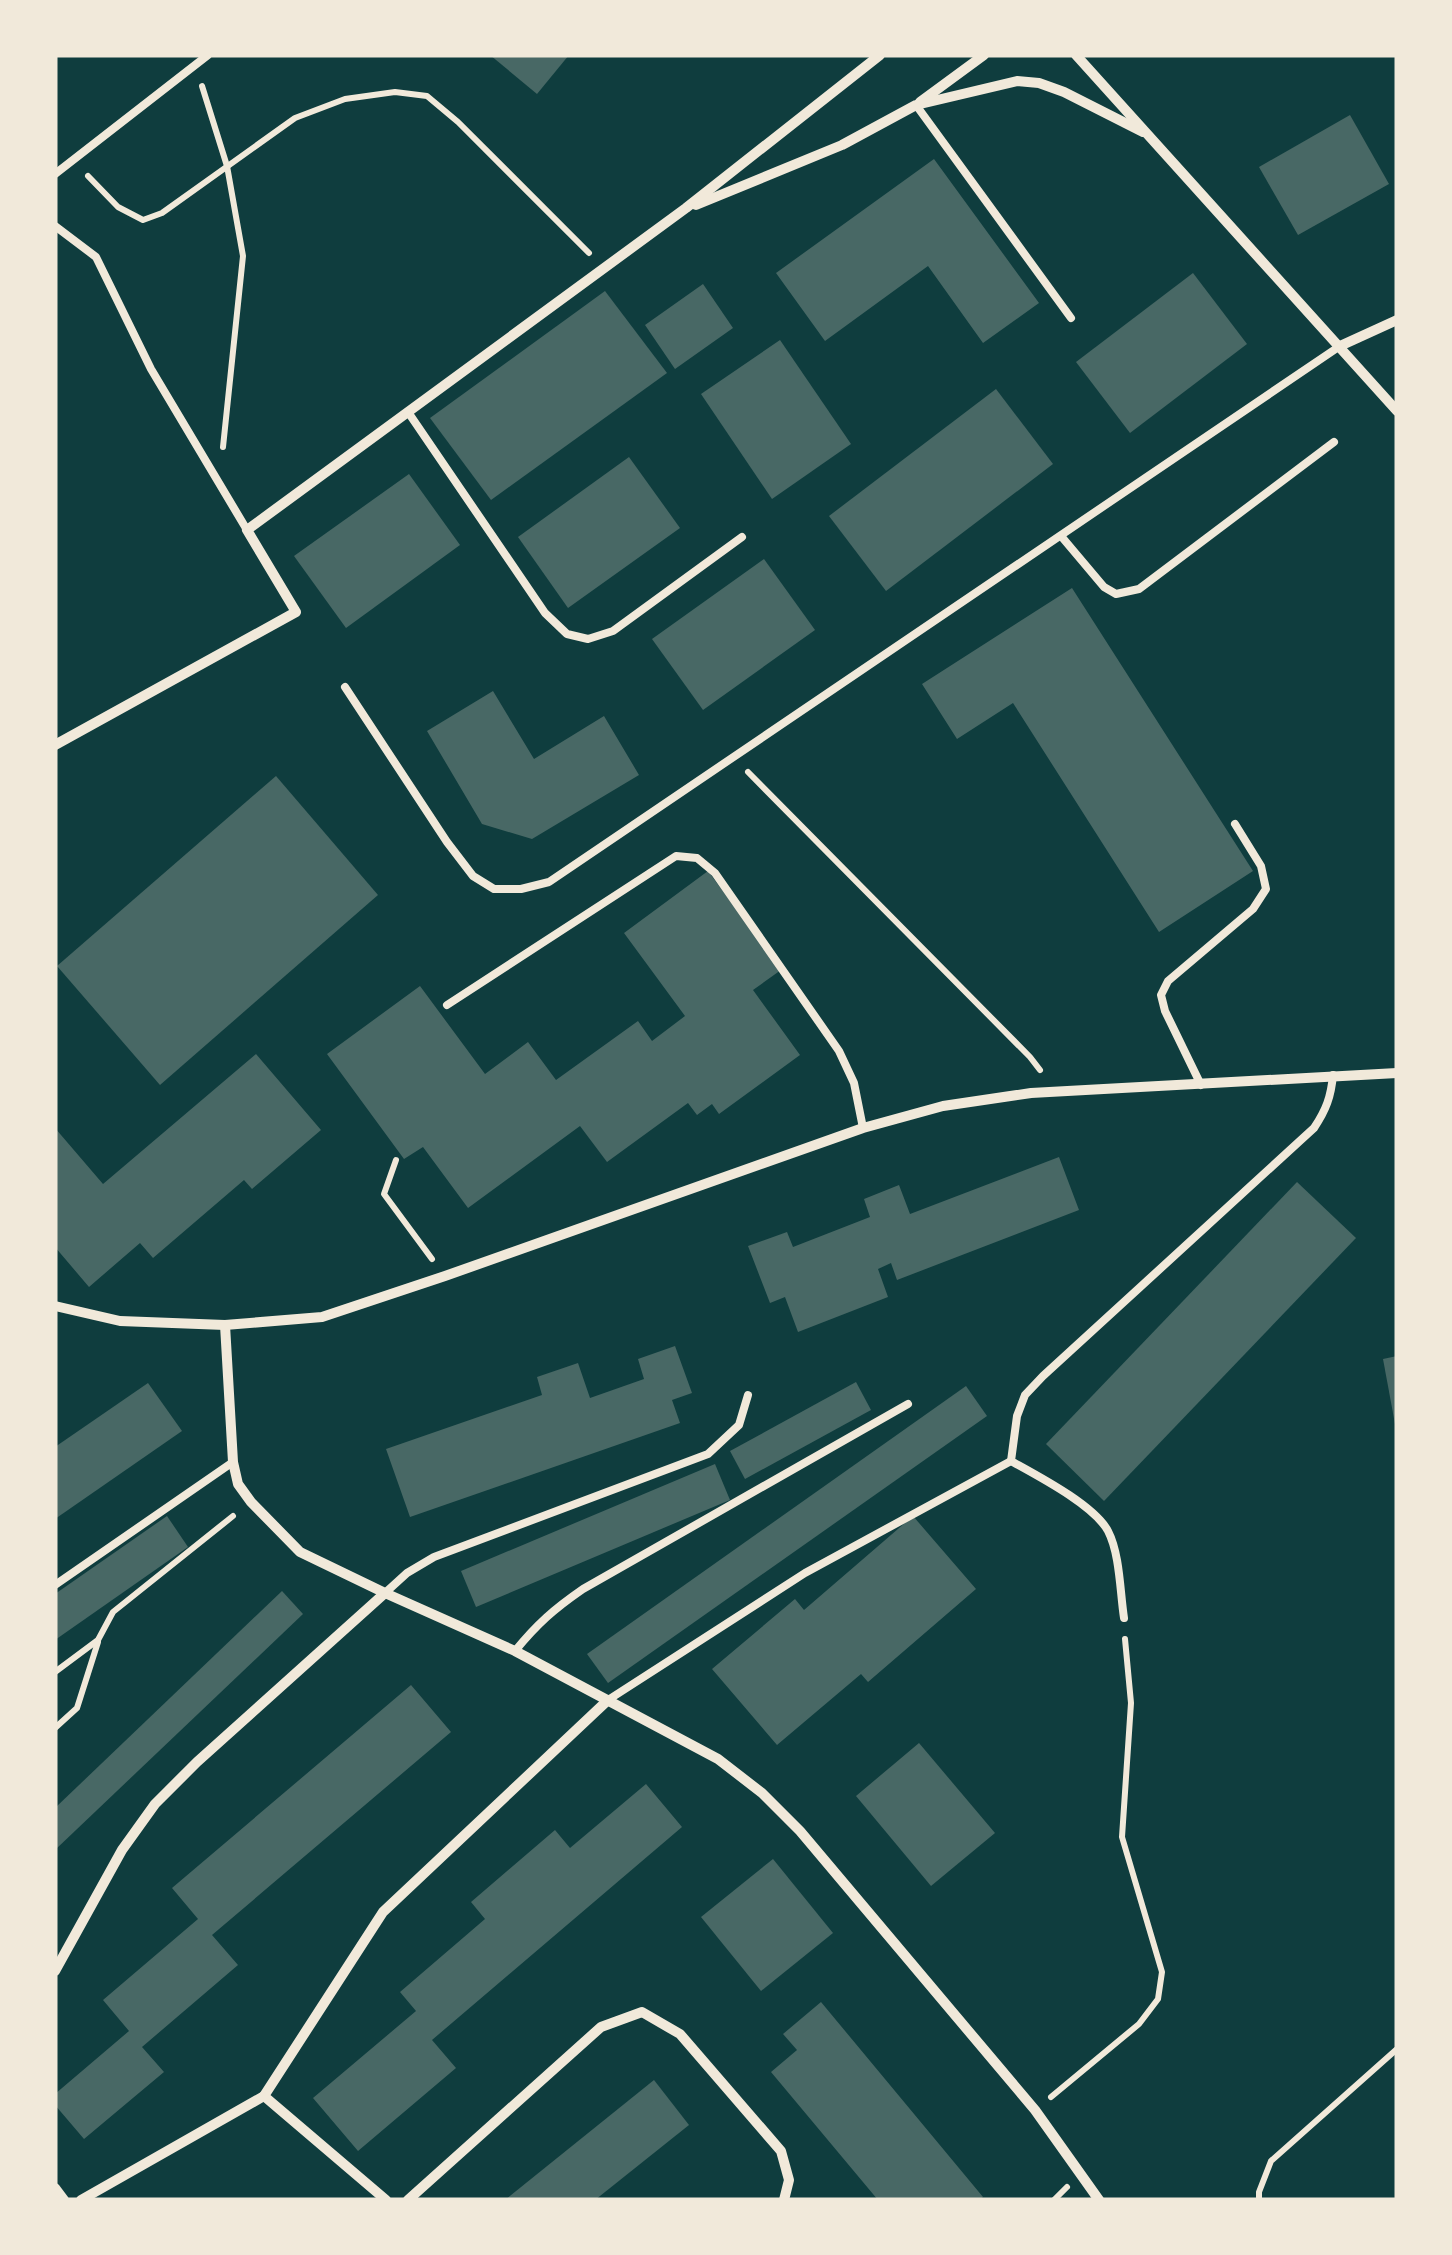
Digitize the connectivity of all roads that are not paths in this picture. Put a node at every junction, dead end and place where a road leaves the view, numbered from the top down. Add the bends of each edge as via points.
1 (208, 55) edge
2 (880, 55) edge
3 (984, 55) edge
4 (1076, 55) edge
5 (916, 105) junction
6 (1143, 132) junction
7 (55, 174) edge
8 (686, 208) junction
9 (55, 226) edge
10 (1071, 318) dead end
11 (1397, 320) edge
12 (1340, 346) junction
13 (1397, 410) edge
14 (408, 412) junction
15 (1334, 442) dead end
16 (247, 530) junction
17 (1061, 536) junction
18 (742, 537) dead end
19 (344, 687) dead end
20 (55, 746) edge
21 (1235, 824) dead end
22 (447, 1005) dead end
23 (1397, 1072) edge
24 (1333, 1075) junction
25 (1201, 1085) junction
26 (862, 1128) junction
27 (55, 1306) edge
28 (225, 1325) junction
29 (748, 1395) dead end
30 (908, 1404) dead end
31 (1011, 1461) junction
32 (233, 1462) junction
33 (55, 1585) edge
34 (385, 1594) junction
35 (1124, 1618) road end
36 (516, 1651) junction
37 (608, 1700) junction
38 (55, 1971) edge
39 (264, 2096) junction
40 (55, 2188) edge
41 (64, 2200) edge
42 (81, 2200) edge
43 (386, 2200) edge
44 (408, 2200) edge
45 (784, 2200) edge
46 (1099, 2200) edge

1 - 7 lane
2 - 8 street
3 - 5 street
4 - 6 street
5 - 6 street via 1017,81 1039,83
5 - 8 street via 842,145
5 - 10 lane
6 - 12 street
8 - 14 street
9 - 16 lane via 96,257 150,369
11 - 12 street
12 - 13 street
12 - 17 lane
14 - 16 street
14 - 18 lane via 545,613 567,634 613,632
15 - 17 lane via 1138,590 1116,594 1104,587
16 - 20 street via 296,612
17 - 19 lane via 548,882 521,889 494,889 472,876
21 - 25 lane via 1261,866 1266,889 1253,909 1168,981 1162,995
22 - 26 lane via 676,856 697,858 715,873 839,1052 854,1082
23 - 24 street
24 - 25 street
24 - 31 lane via 1331,1097 1314,1128 1025,1395
25 - 26 street via 1031,1093 943,1106
26 - 28 street via 322,1318
27 - 28 street via 120,1321
28 - 32 street
29 - 34 lane via 738,1425 708,1454 434,1557
30 - 36 lane via 583,1589 536,1625
31 - 35 lane via 1057,1487 1107,1529
31 - 37 lane via 805,1573
32 - 33 lane
32 - 34 street via 251,1502 300,1552
34 - 36 street
34 - 38 street via 155,1804
36 - 37 street
37 - 39 street via 382,1912
37 - 46 street via 718,1760 800,1831 1035,2110
39 - 42 street
39 - 43 street
40 - 41 street
44 - 45 street via 601,2027 642,2012 680,2034 780,2152 789,2180

